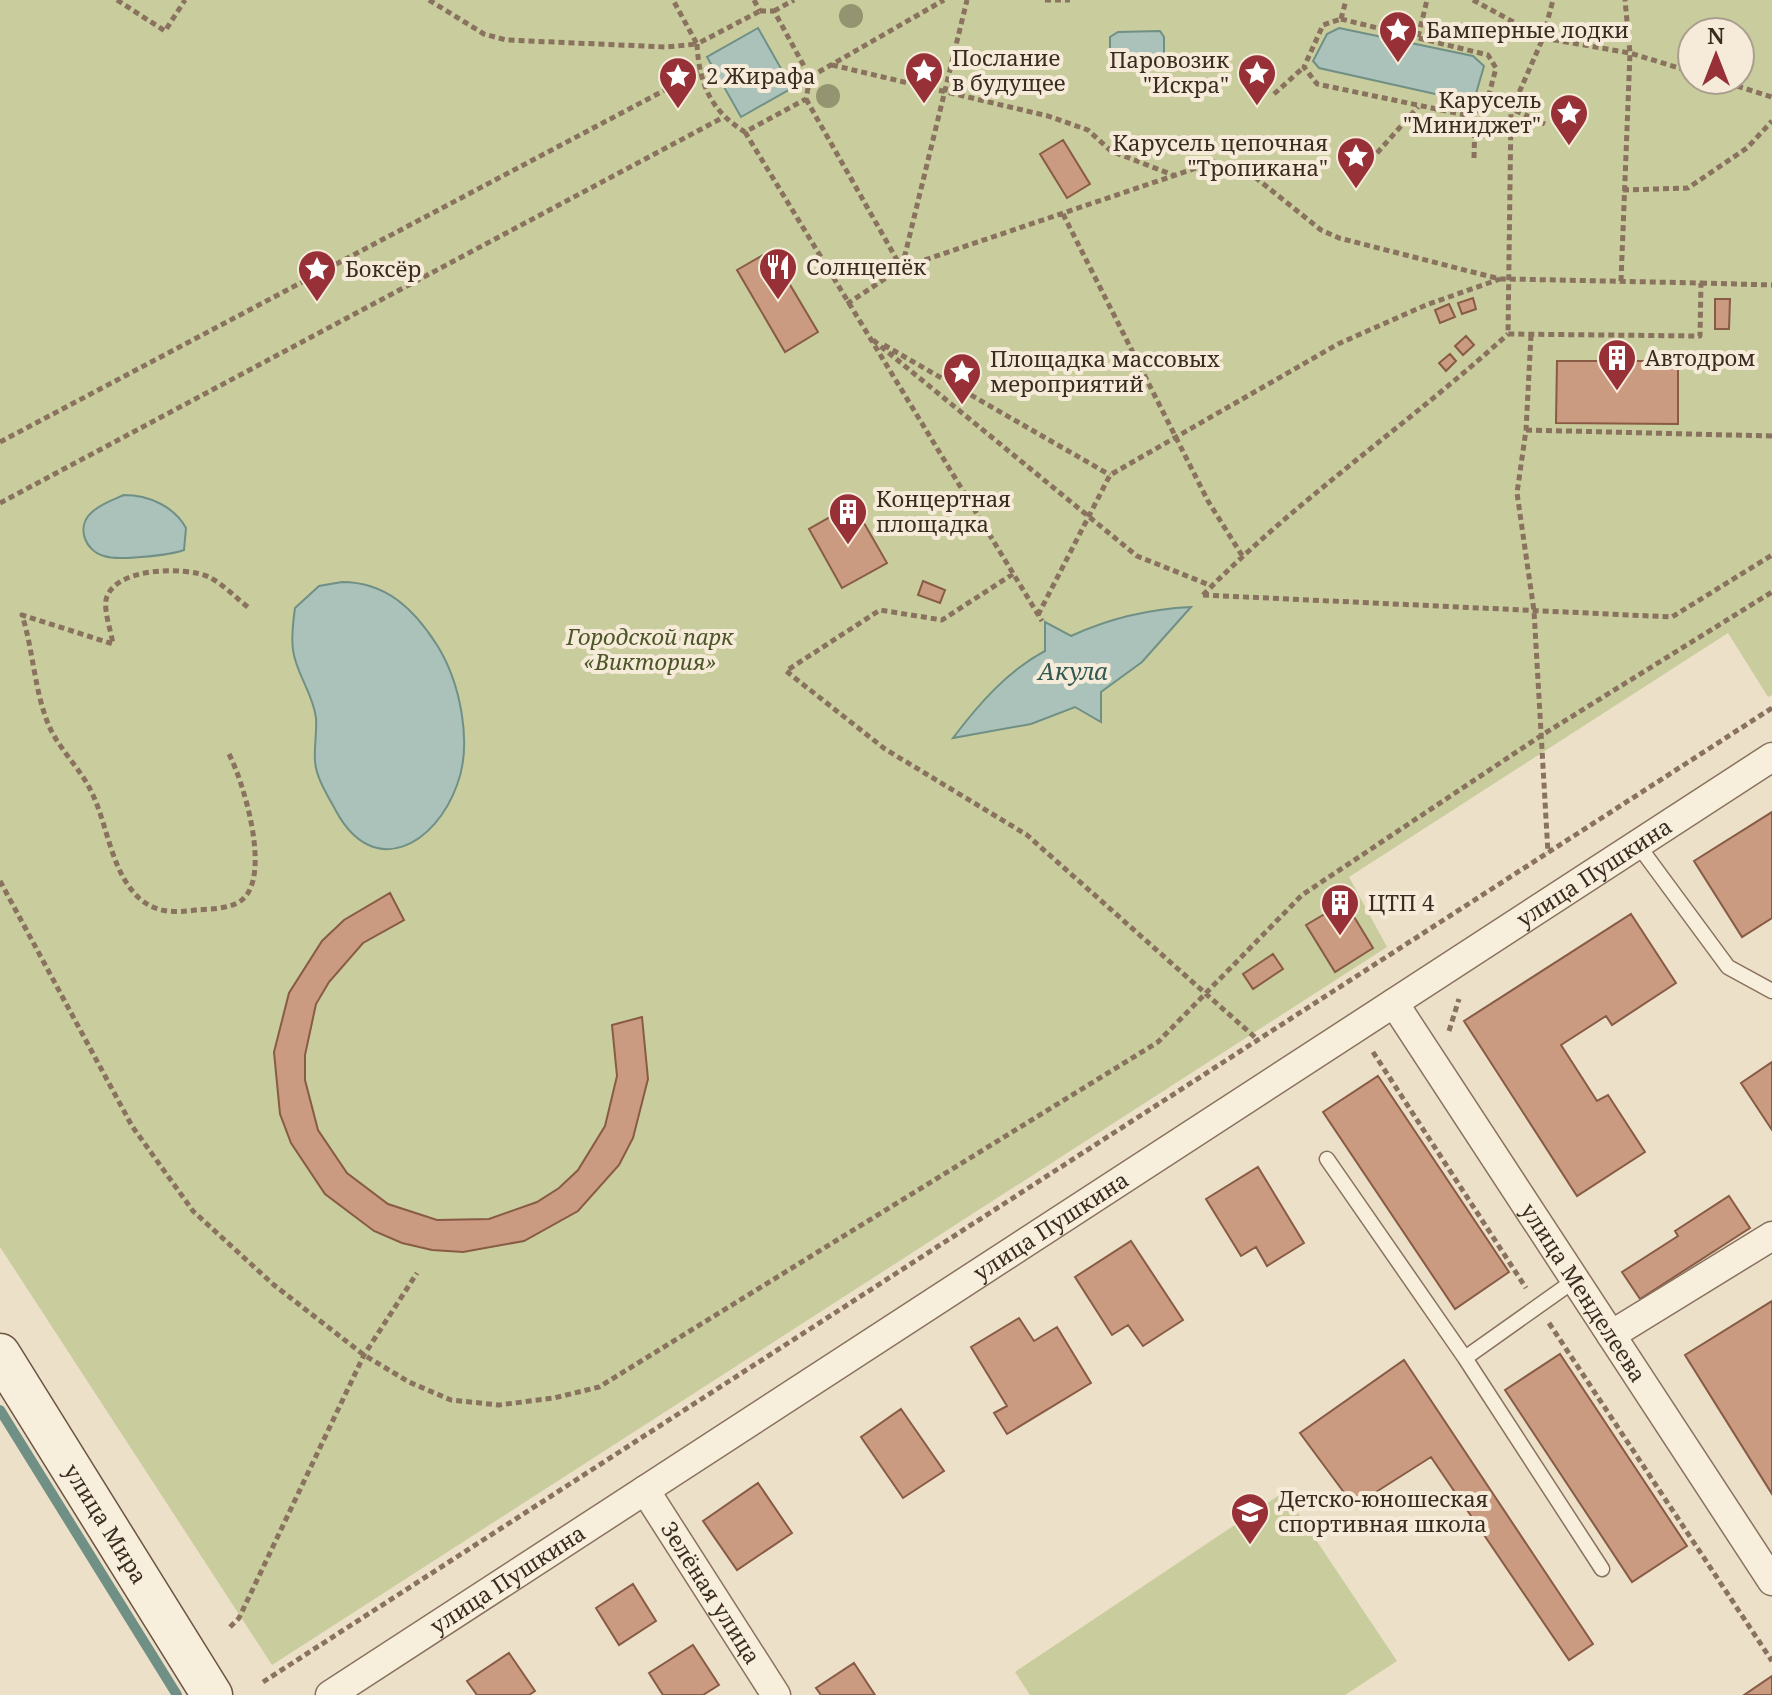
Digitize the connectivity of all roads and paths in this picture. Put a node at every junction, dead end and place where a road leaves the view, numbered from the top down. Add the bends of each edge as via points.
1 (117, 0) edge
2 (185, 0) edge
3 (429, 0) edge
4 (673, 0) edge
5 (754, 0) edge
6 (794, 0) edge
7 (944, 0) edge
8 (967, 0) edge
9 (1045, 0) edge
10 (1070, 0) edge
11 (1346, 0) edge
12 (1427, 0) edge
13 (1473, 0) edge
14 (1553, 0) edge
15 (1625, 0) edge
16 (760, 11) junction
17 (774, 11) junction
18 (1341, 19) junction
19 (1418, 37) junction
20 (1543, 38) junction
21 (697, 44) junction
22 (1630, 53) junction
23 (832, 65) junction
24 (1304, 67) junction
25 (1676, 67) edge
26 (699, 72) junction
27 (810, 77) junction
28 (945, 91) junction
29 (1274, 94) dead end
30 (1488, 98) junction
31 (806, 99) junction
32 (1418, 107) junction
33 (1511, 111) junction
34 (1475, 117) junction
35 (722, 118) junction
36 (1772, 121) edge
37 (1545, 124) dead end
38 (745, 132) junction
39 (1377, 153) dead end
40 (1474, 158) dead end
41 (1174, 176) junction
42 (1623, 190) junction
43 (1063, 214) junction
44 (901, 268) junction
45 (1500, 279) junction
46 (1509, 279) junction
47 (1621, 281) junction
48 (1701, 283) junction
49 (1772, 285) edge
50 (847, 304) junction
51 (1508, 334) junction
52 (1531, 335) junction
53 (869, 337) junction
54 (1526, 430) junction
55 (1176, 436) junction
56 (1772, 436) edge
57 (0, 442) edge
58 (1110, 475) junction
59 (0, 503) edge
60 (1089, 517) junction
61 (1772, 555) edge
62 (1243, 557) junction
63 (1013, 574) junction
64 (1212, 586) junction
65 (1772, 592) edge
66 (249, 608) dead end
67 (1534, 611) junction
68 (1038, 615) junction
69 (1042, 621) dead end
70 (1772, 708) edge
71 (1542, 735) junction
72 (229, 754) dead end
73 (1772, 757) edge
74 (1638, 845) junction
75 (1548, 853) junction
76 (0, 881) edge
77 (1772, 991) edge
78 (1470, 992) dead end
79 (1209, 993) junction
80 (1394, 1003) junction
81 (1357, 1027) junction
82 (1258, 1040) junction
83 (1439, 1071) junction
84 (1327, 1159) dead end
85 (1772, 1236) edge
86 (417, 1273) dead end
87 (1575, 1280) junction
88 (1539, 1308) junction
89 (1611, 1335) junction
90 (0, 1354) edge
91 (364, 1355) junction
92 (1465, 1358) junction
93 (645, 1490) junction
94 (1602, 1569) dead end
95 (1772, 1581) edge
96 (230, 1627) dead end
97 (1772, 1661) edge
98 (263, 1682) dead end
99 (212, 1695) edge
100 (330, 1695) edge
101 (776, 1695) edge

1 - 2 path via 165,31
3 - 21 path via 484,34 506,40
4 - 21 path
5 - 16 path
6 - 17 path
7 - 23 path
8 - 28 path
9 - 10 path
11 - 18 path
12 - 19 path
13 - 20 path
14 - 20 path
15 - 22 path
16 - 17 path
16 - 21 path
17 - 27 path
18 - 19 path
18 - 24 path via 1323,25
19 - 30 path via 1488,55 1496,68
20 - 22 path
20 - 33 path
21 - 26 path
22 - 25 path
22 - 42 path
23 - 27 path
23 - 28 path
24 - 29 path
24 - 32 path via 1317,84
26 - 35 path
26 - 57 path
27 - 31 path
28 - 41 path via 1088,130 1111,151
28 - 44 path
30 - 33 path
30 - 34 path
31 - 38 path
31 - 44 path
32 - 34 path
32 - 39 path
33 - 37 path
33 - 46 path
34 - 40 path
35 - 38 path
35 - 59 path
36 - 42 path via 1747,148 1688,188
38 - 50 path
41 - 43 path
41 - 45 path via 1214,162 1246,170 1321,230 1339,238
42 - 47 path
43 - 44 path
43 - 55 path
44 - 50 path
45 - 46 path
45 - 55 path via 1338,344
46 - 47 path
46 - 51 path
47 - 48 path
48 - 49 path
48 - 52 path via 1700,336
50 - 53 path
51 - 52 path
51 - 62 path
52 - 54 path
53 - 58 path
53 - 60 path
53 - 63 path
54 - 56 path
54 - 67 path via 1517,493
55 - 58 path
55 - 62 path
58 - 60 path
60 - 64 path via 1137,556
60 - 68 path
61 - 67 path via 1672,617
62 - 64 path
63 - 68 path
63 - 79 path via 942,620 880,610 786,671 885,749 1027,835
64 - 67 path via 1203,595
65 - 71 path
66 - 72 path via 211,578 173,569 124,580 109,593 113,644 22,615 46,719 57,743 92,792 136,895 162,912 227,906 242,900 253,882 250,817
67 - 71 path
68 - 69 path
70 - 75 path
71 - 75 path
71 - 79 path via 1302,895
73 - 74 street, улица Пушкина
74 - 77 lane via 1728,967
74 - 80 street, улица Пушкина
75 - 82 path
76 - 91 path via 132,1126 193,1211 274,1285
78 - 83 path via 1457,1000
79 - 82 path
79 - 91 path via 1158,1042 599,1387 499,1405 451,1400
80 - 81 street, улица Пушкина
80 - 83 street, улица Менделеева
81 - 88 path
81 - 93 street, улица Пушкина
82 - 98 path
83 - 87 street, улица Менделеева
84 - 92 lane
85 - 89 street
86 - 91 path
87 - 88 lane
87 - 89 street, улица Менделеева
88 - 92 lane
88 - 97 path
89 - 95 street, улица Менделеева
90 - 99 main road, улица Мира
91 - 96 path via 239,1618
92 - 94 lane
93 - 100 street, улица Пушкина
93 - 101 street, Зелёная улица

